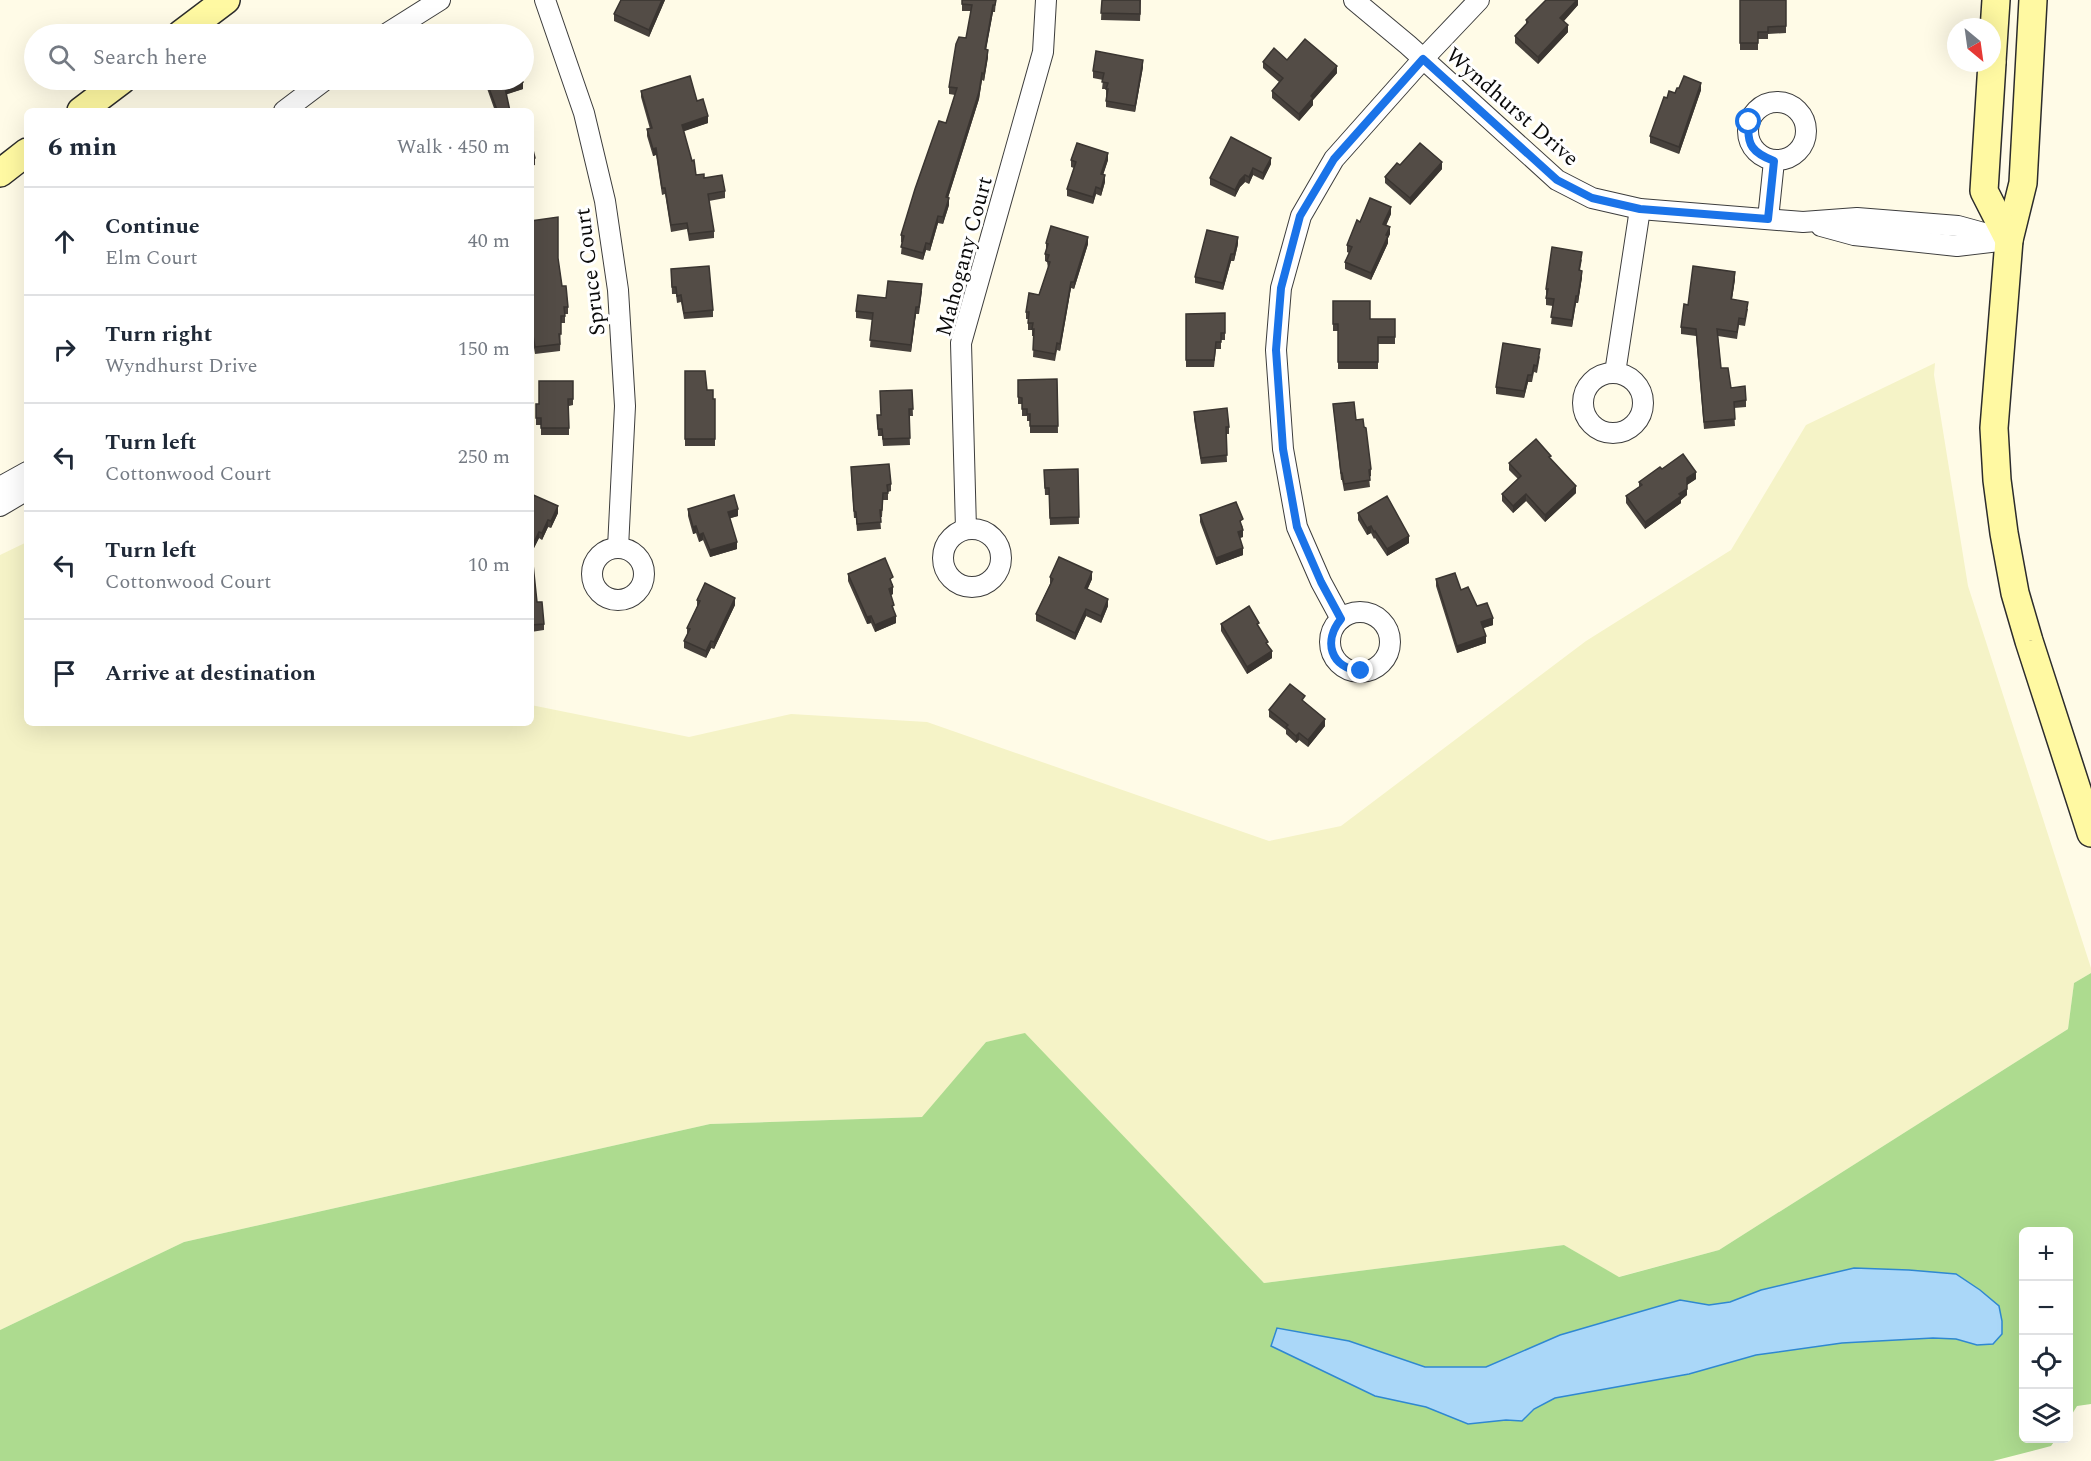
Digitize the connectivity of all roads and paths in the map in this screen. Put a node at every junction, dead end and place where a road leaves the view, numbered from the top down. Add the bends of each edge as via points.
1 (226, 0) edge
2 (440, 0) edge
3 (545, 0) edge
4 (1046, 0) edge
5 (1354, 0) edge
6 (1479, 0) edge
7 (1996, 0) edge
8 (2033, 0) edge
9 (1995, 18) edge
10 (194, 24) edge
11 (402, 24) edge
12 (1423, 59) junction
13 (1991, 72) edge
14 (109, 90) edge
15 (312, 90) edge
16 (85, 108) edge
17 (288, 108) edge
18 (24, 154) edge
19 (1774, 161) dead end
20 (0, 173) edge
21 (1640, 209) junction
22 (1768, 219) junction
23 (2009, 240) junction
24 (1615, 373) dead end
25 (24, 474) edge
26 (0, 487) edge
27 (24, 492) edge
28 (0, 506) edge
29 (966, 529) dead end
30 (618, 548) dead end
31 (1341, 619) dead end
32 (2091, 833) edge

1 - 10 street
2 - 11 street
3 - 30 street, Spruce Court via 584,113 605,201 618,290 625,406
4 - 29 street, Mahogany Court via 1043,52 961,343
5 - 12 street, Wyndhurst Drive
6 - 12 street
7 - 9 street
8 - 23 street via 2022,183
12 - 21 street, Wyndhurst Drive via 1557,180 1592,198
12 - 31 street via 1334,159 1300,216 1281,288 1276,350 1283,449 1295,516 1321,582
13 - 23 street via 1984,191
14 - 16 street
15 - 17 street
18 - 20 street
19 - 22 street
21 - 22 street, Wyndhurst Drive
21 - 24 street
22 - 23 street, Wyndhurst Drive via 1803,222 1854,235 1957,246
23 - 32 street via 1994,428 2002,522 2029,641
25 - 26 street
27 - 28 street

